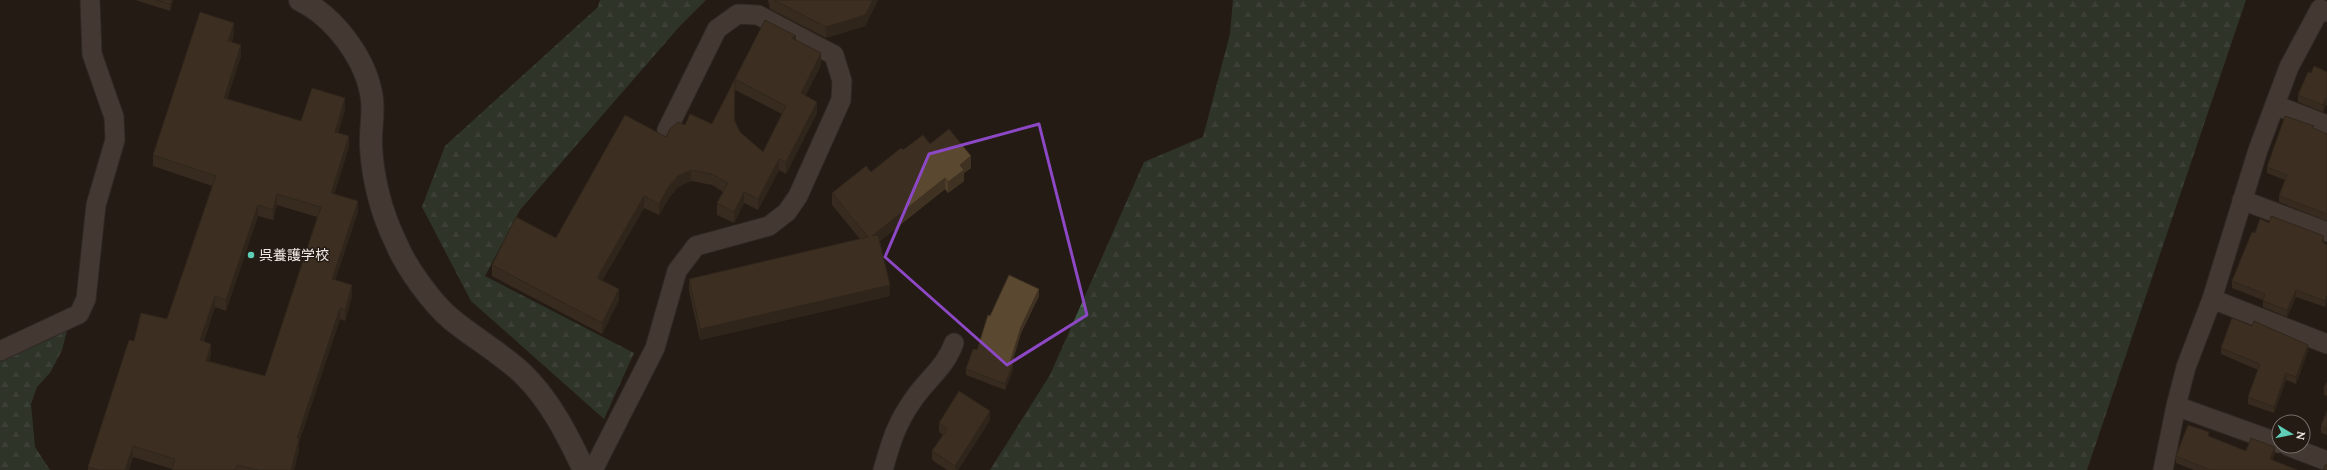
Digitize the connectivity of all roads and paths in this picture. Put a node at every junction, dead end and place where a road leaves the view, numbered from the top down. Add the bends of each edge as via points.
1 (90, 0) edge
2 (300, 0) edge
3 (2327, 12) edge
4 (2275, 105) junction
5 (2327, 125) edge
6 (667, 130) dead end
7 (2242, 200) junction
8 (2327, 232) edge
9 (2212, 299) junction
10 (954, 343) dead end
11 (2327, 344) edge
12 (0, 351) edge
13 (2176, 406) junction
14 (2271, 440) edge
15 (2309, 454) edge
16 (2327, 461) edge
17 (584, 470) edge
18 (593, 470) edge
19 (883, 470) edge
20 (2163, 470) edge

1 - 12 street via 92,54 114,117 115,140 96,206 86,299 78,314
2 - 17 street via 338,28 360,62 372,98 371,147 375,176 396,244 418,280 450,318 523,374 546,402 570,440
3 - 4 street via 2320,9 2288,67
4 - 5 street
4 - 7 street
6 - 18 street via 717,29 738,14 758,15 834,55 842,81 841,100 798,196 787,212 769,226 696,246 677,271 655,348
7 - 8 street
7 - 9 street
9 - 11 street
9 - 13 street via 2186,367
10 - 19 street via 949,357 914,398 895,428
13 - 14 street
13 - 20 street
15 - 16 street

